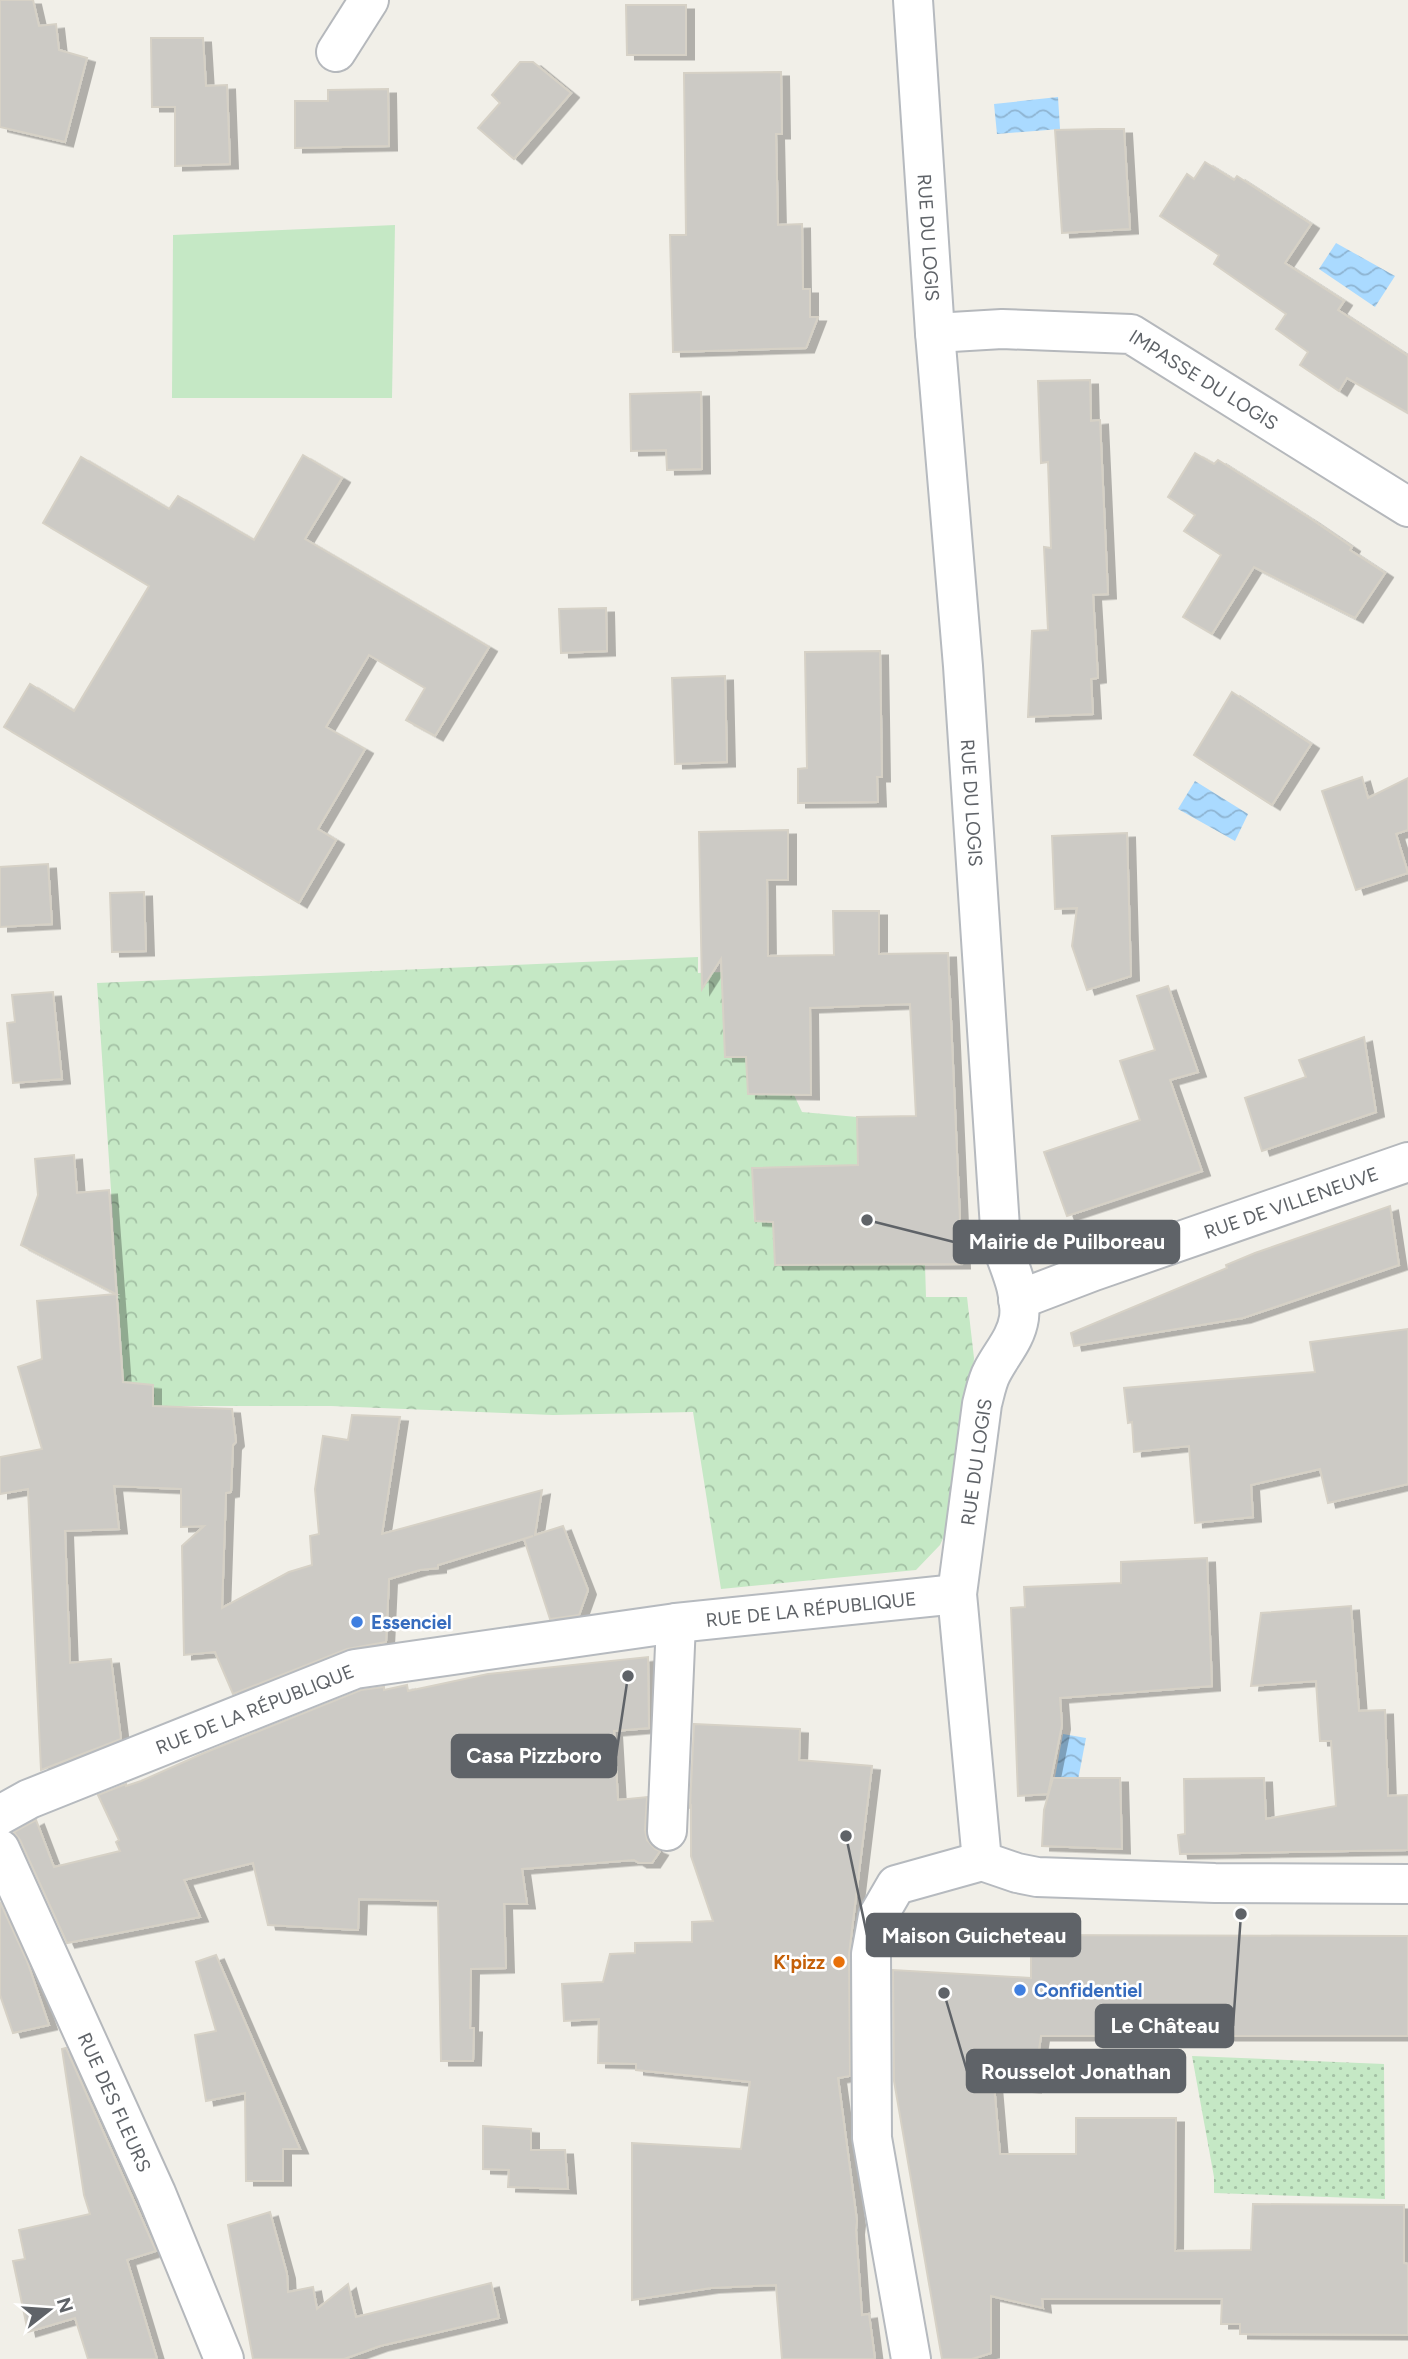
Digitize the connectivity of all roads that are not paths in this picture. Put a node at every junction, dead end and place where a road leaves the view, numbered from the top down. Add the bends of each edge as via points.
1 (369, 0) edge
2 (913, 0) edge
3 (336, 52) dead end
4 (935, 334) junction
5 (1408, 507) edge
6 (1408, 1162) edge
7 (1018, 1300) junction
8 (957, 1594) junction
9 (676, 1623) junction
10 (0, 1815) edge
11 (667, 1830) dead end
12 (0, 1849) edge
13 (982, 1861) junction
14 (1408, 1884) edge
15 (223, 2359) edge
16 (911, 2359) edge

1 - 3 street
2 - 4 street, RUE DU LOGIS
4 - 5 street, IMPASSE DU LOGIS via 1002,328 1131,334
4 - 7 street, RUE DU LOGIS via 963,666 1001,1243
6 - 7 street, RUE DE VILLENEUVE
7 - 8 street, RUE DU LOGIS via 1019,1318 1012,1341 991,1373 982,1404
8 - 9 street, RUE DE LA RÉPUBLIQUE
8 - 13 street
9 - 10 street, RUE DE LA RÉPUBLIQUE via 355,1669 29,1799
9 - 11 street
12 - 15 street, RUE DES FLEURS via 156,2193
13 - 14 street via 1037,1877
13 - 16 street via 897,1885 878,1916 871,1954 872,2138

